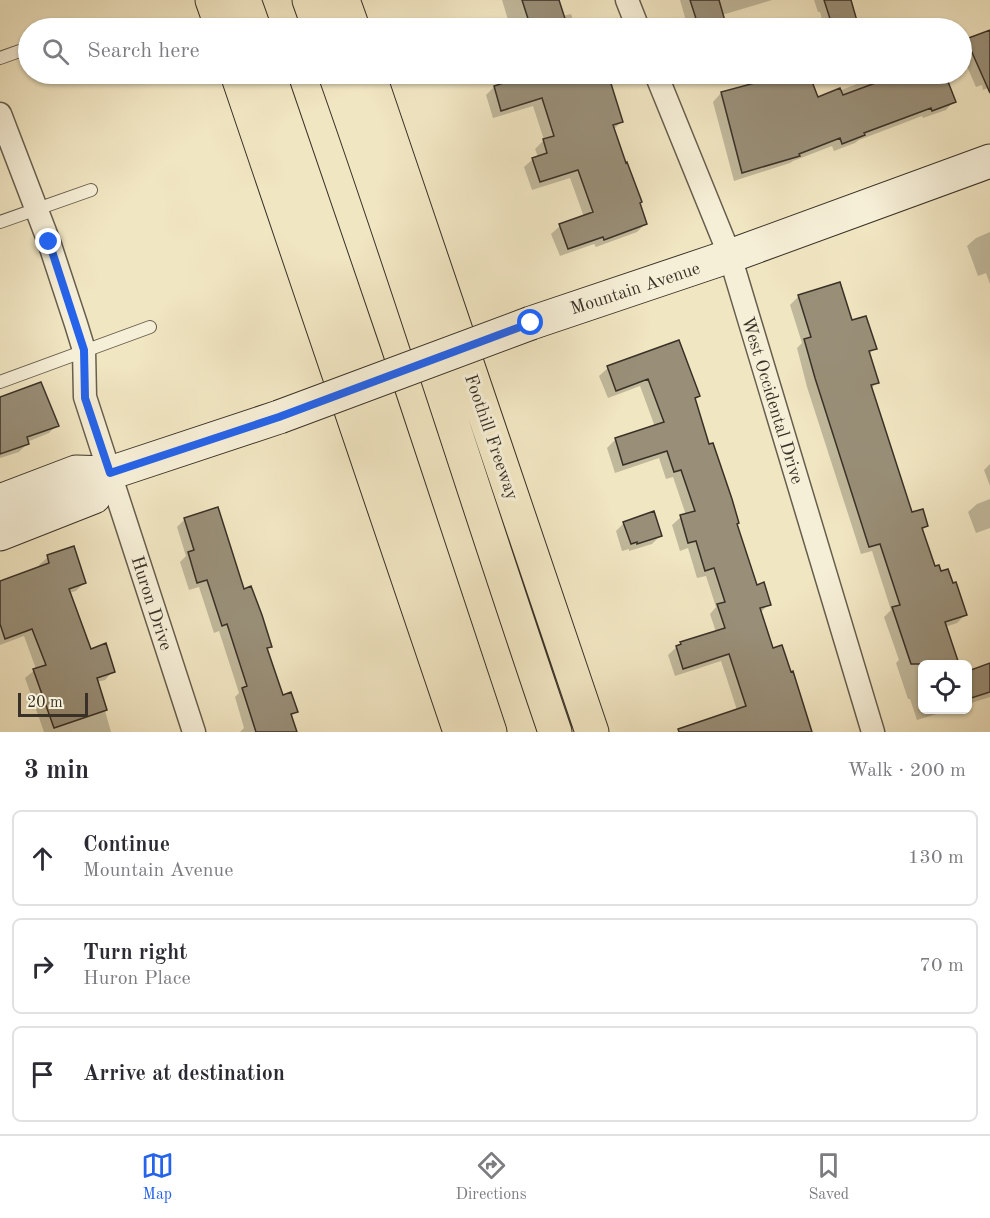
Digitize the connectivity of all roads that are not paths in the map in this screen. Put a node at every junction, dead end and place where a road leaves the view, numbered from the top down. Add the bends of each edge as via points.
1 (212, 0) edge
2 (244, 0) edge
3 (309, 0) edge
4 (343, 0) edge
5 (627, 0) edge
6 (218, 18) edge
7 (250, 18) edge
8 (315, 18) edge
9 (349, 18) edge
10 (634, 18) edge
11 (18, 52) edge
12 (0, 58) edge
13 (240, 84) edge
14 (272, 84) edge
15 (339, 84) edge
16 (372, 84) edge
17 (660, 84) edge
18 (0, 114) edge
19 (990, 161) edge
20 (91, 190) dead end
21 (36, 209) junction
22 (0, 222) edge
23 (730, 256) junction
24 (150, 327) dead end
25 (84, 350) junction
26 (0, 382) edge
27 (110, 473) junction
28 (0, 501) edge
29 (0, 534) edge
30 (194, 732) edge
31 (460, 732) edge
32 (490, 732) edge
33 (555, 732) edge
34 (592, 732) edge
35 (873, 732) edge

1 - 6 highway
2 - 7 highway
3 - 8 highway
4 - 9 highway
5 - 10 street
11 - 12 lane
13 - 31 highway
14 - 32 highway
15 - 33 highway
16 - 34 highway, Foothill Freeway
17 - 23 street, West Occidental Drive
18 - 21 street, Huron Drive
19 - 23 main road, Mountain Avenue
20 - 21 lane
21 - 22 lane
21 - 25 street, Huron Drive
23 - 27 main road, Mountain Avenue, bridge
23 - 35 street, West Occidental Drive
24 - 25 lane
25 - 26 lane
25 - 27 street, Huron Drive via 85,398
27 - 28 main road, Mountain Avenue via 76,472
27 - 29 main road via 94,497
27 - 30 street, Huron Drive

